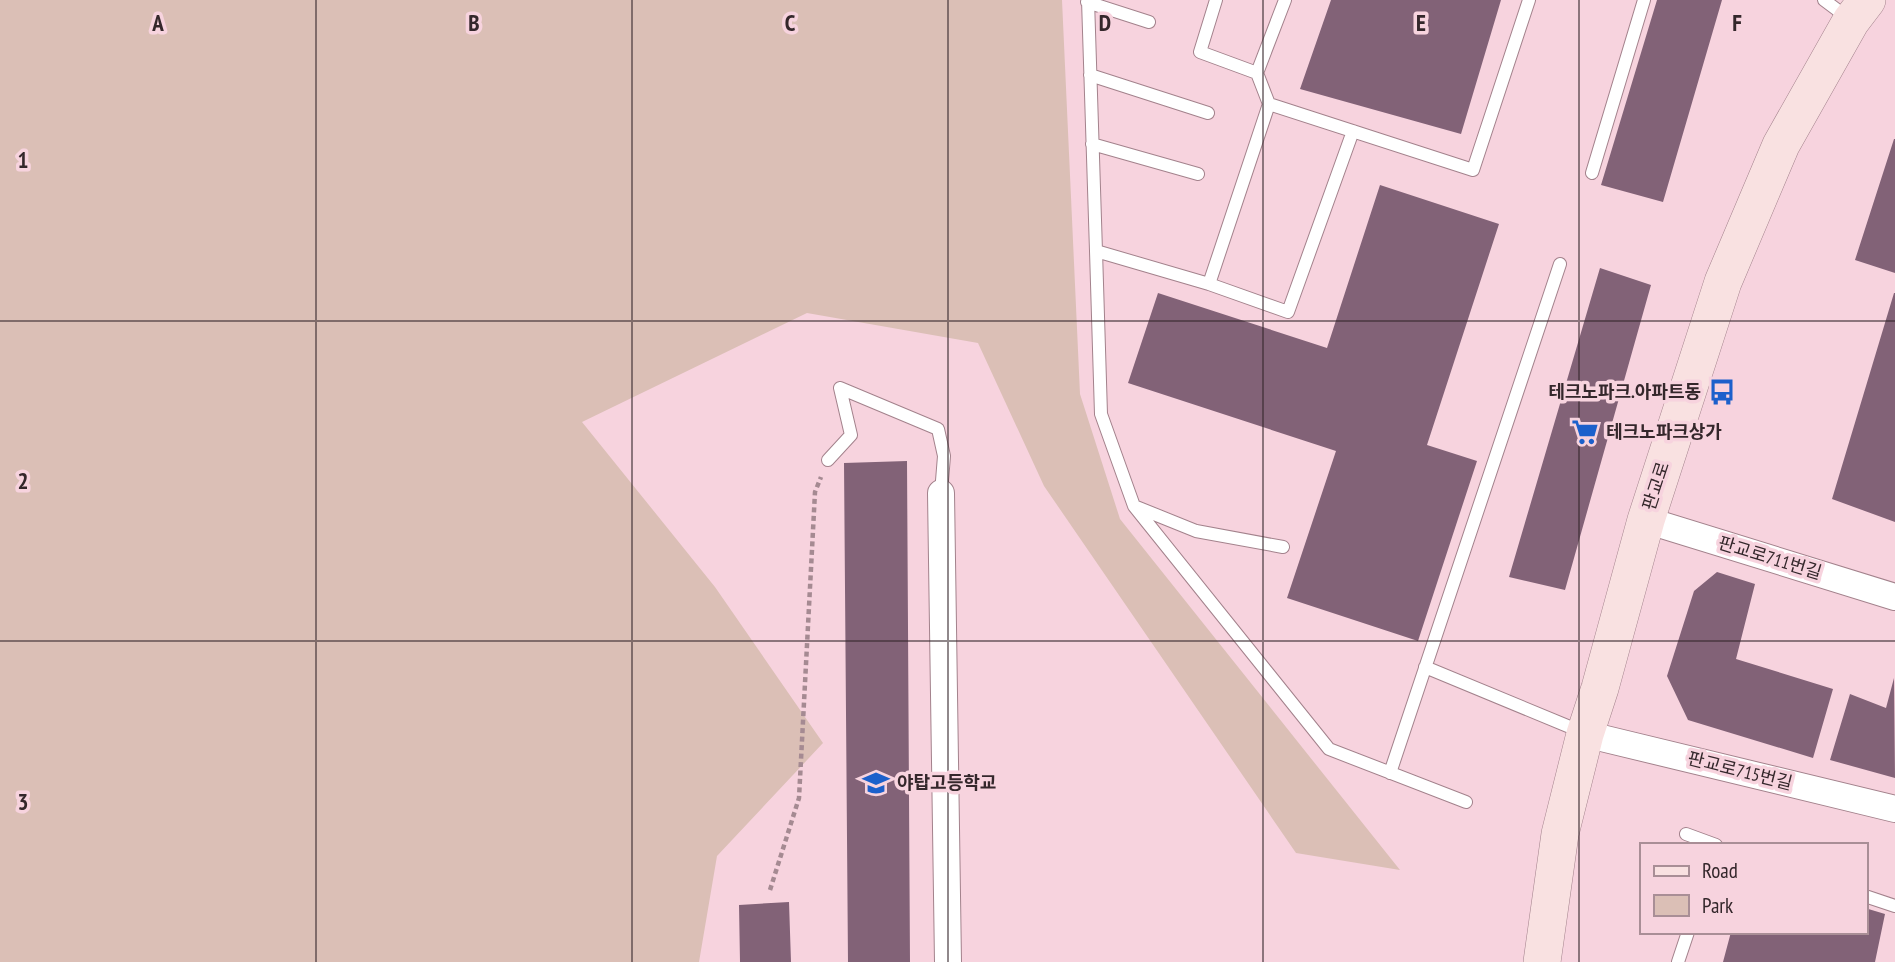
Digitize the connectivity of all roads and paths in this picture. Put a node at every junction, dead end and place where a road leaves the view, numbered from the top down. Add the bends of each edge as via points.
1 (1216, 0) edge
2 (1285, 0) edge
3 (1529, 0) edge
4 (1644, 0) edge
5 (1087, 1) edge
6 (1848, 7) edge
7 (1149, 22) dead end
8 (1257, 73) junction
9 (1090, 75) junction
10 (1269, 104) junction
11 (1208, 113) dead end
12 (1353, 131) junction
13 (1092, 144) junction
14 (1592, 173) dead end
15 (1198, 174) dead end
16 (1096, 251) junction
17 (1560, 264) dead end
18 (1209, 284) junction
19 (828, 460) joint
20 (941, 493) joint
21 (1134, 506) junction
22 (1646, 520) junction
23 (1283, 547) dead end
24 (1895, 597) edge
25 (1425, 667) junction
26 (1585, 734) junction
27 (1390, 773) junction
28 (1466, 802) dead end
29 (1895, 809) edge
30 (1686, 834) dead end
31 (1711, 843) edge
32 (771, 890) dead end
33 (1867, 897) edge
34 (1895, 906) edge
35 (1687, 934) edge
36 (948, 962) edge
37 (1542, 962) edge
38 (1678, 962) edge

1 - 8 lane via 1200,52
2 - 8 lane
3 - 12 lane via 1473,170
4 - 14 lane
5 - 7 lane
5 - 9 lane
6 - 22 main road, 판교로 via 1781,145 1723,282
8 - 10 lane
9 - 11 lane
9 - 13 lane
10 - 12 lane
10 - 18 lane
12 - 18 lane via 1288,312
13 - 15 lane
13 - 16 lane
16 - 18 lane
16 - 21 lane via 1101,414
17 - 25 lane
19 - 20 lane via 851,435 840,388 938,429 944,456
19 - 32 path via 815,492 799,798
20 - 36 street
21 - 23 lane via 1196,531
21 - 27 lane via 1329,749
22 - 24 street, 판교로711번길
22 - 26 main road, 판교로
25 - 26 lane
25 - 27 lane
26 - 29 street, 판교로715번길
26 - 37 main road, 판교로 via 1560,834
27 - 28 lane
30 - 31 lane
33 - 34 lane
35 - 38 lane

